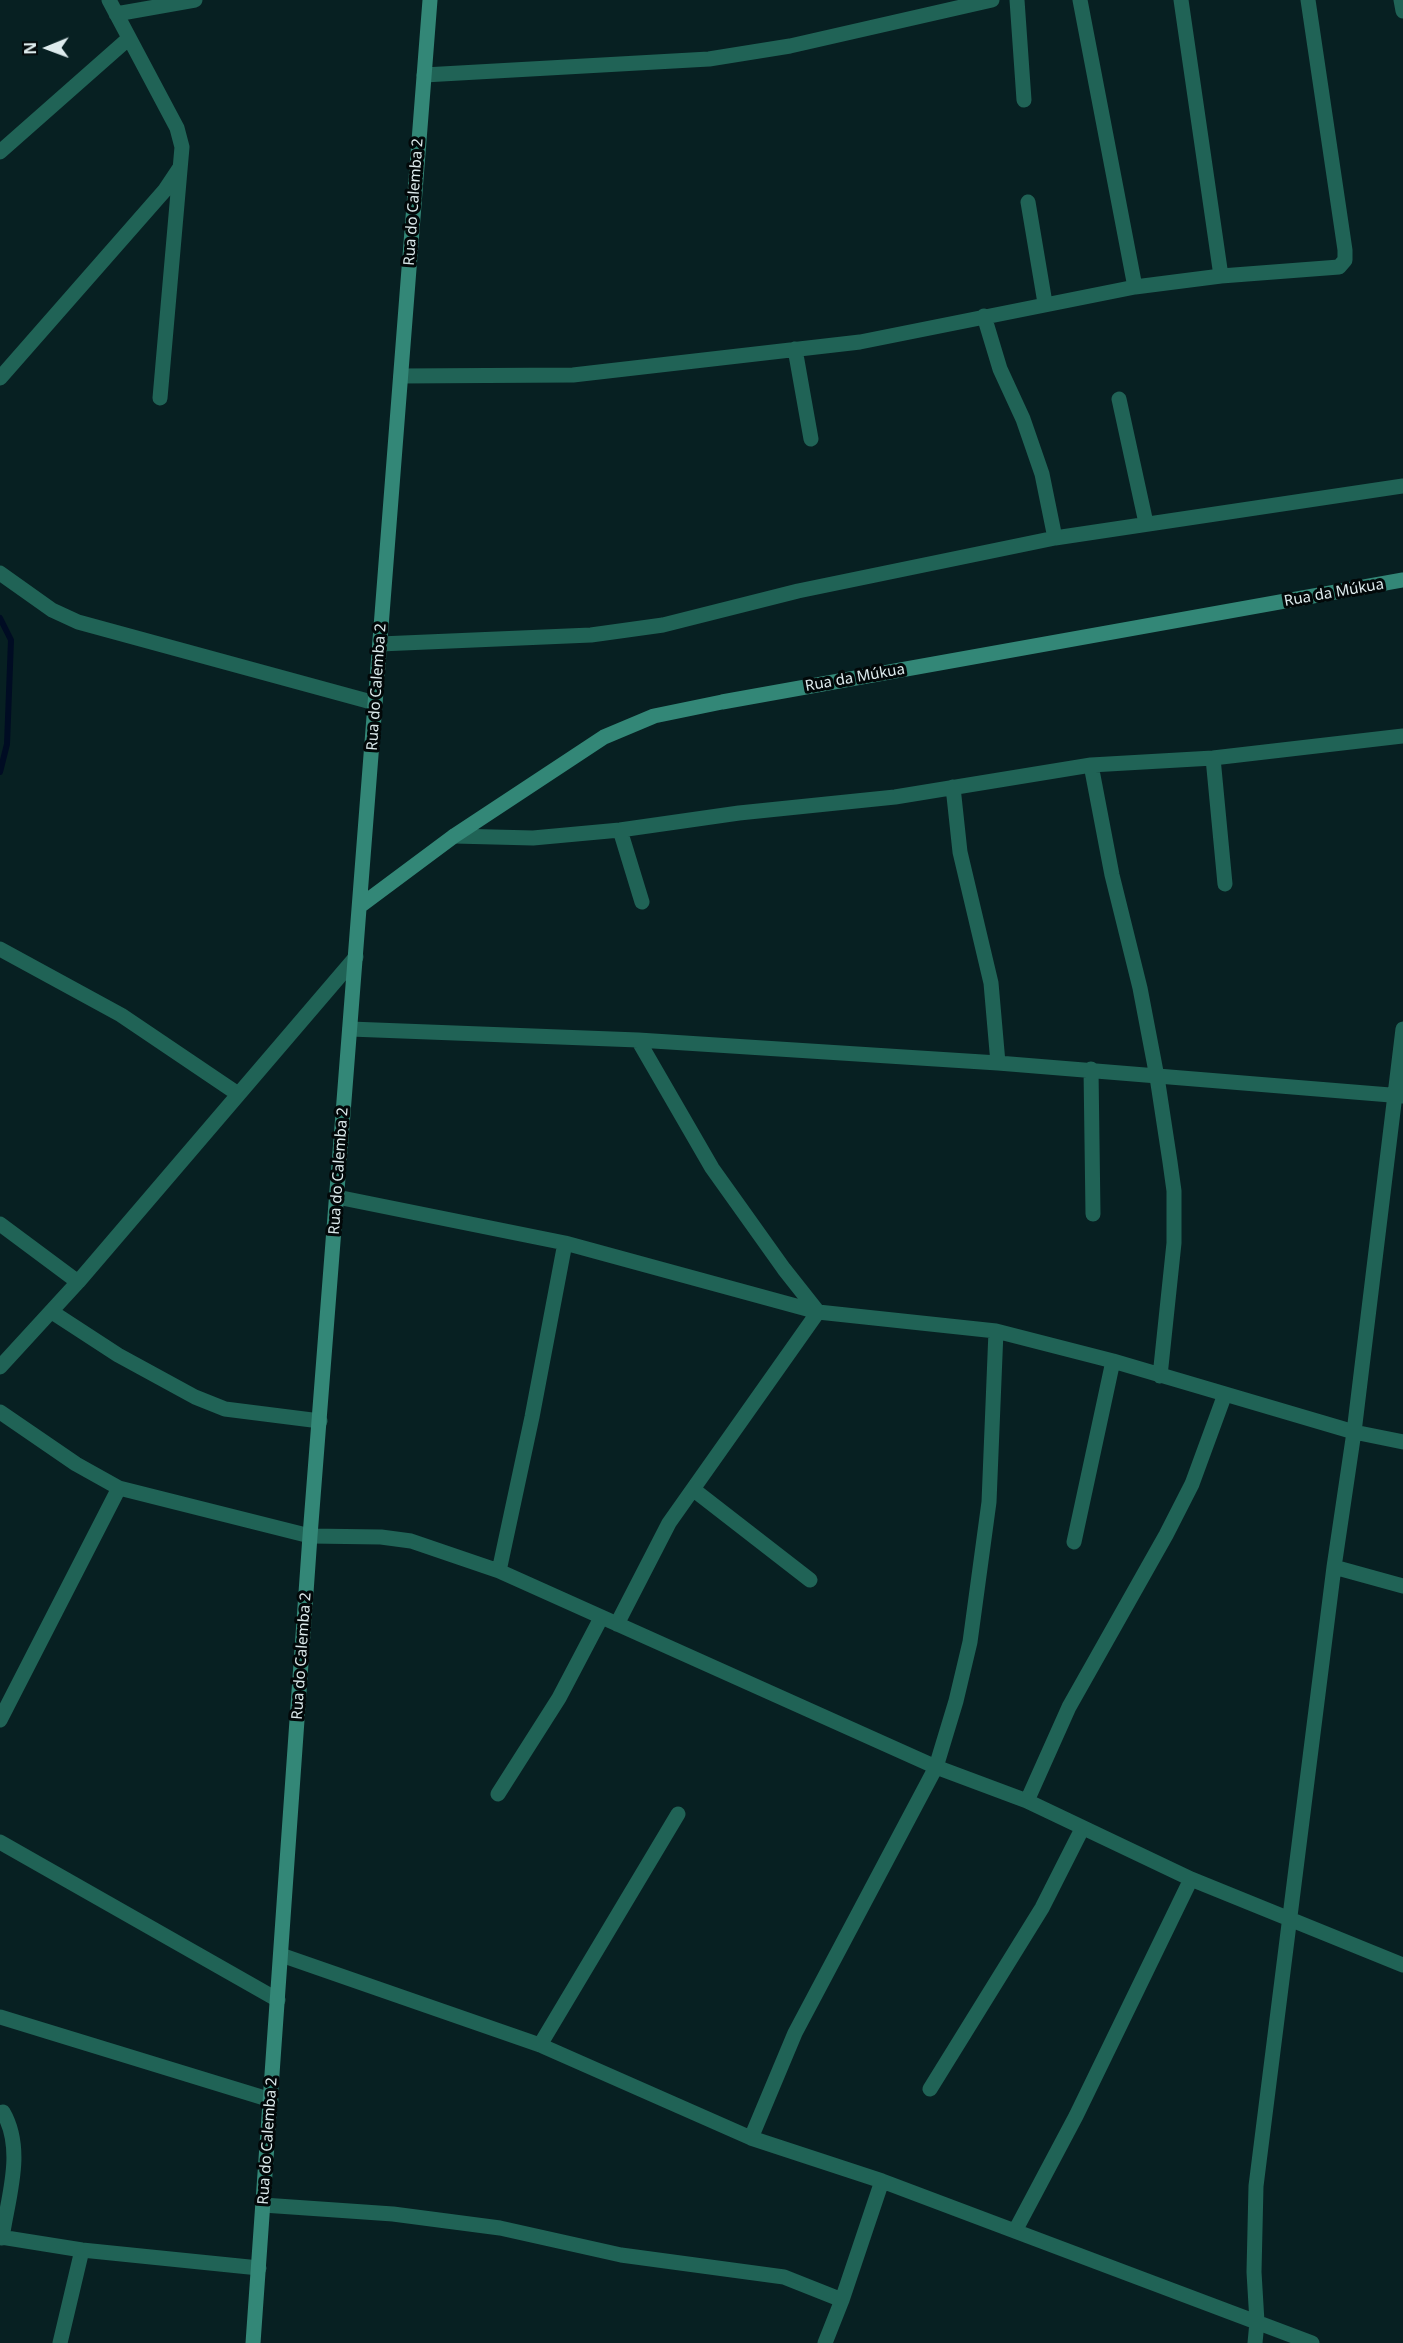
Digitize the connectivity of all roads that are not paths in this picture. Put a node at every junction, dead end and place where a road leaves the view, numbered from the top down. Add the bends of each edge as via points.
1 (195, 0) edge
2 (430, 0) edge
3 (992, 0) edge
4 (1017, 0) edge
5 (1080, 0) edge
6 (1181, 0) edge
7 (1308, 0) edge
8 (1401, 0) edge
9 (112, 7) edge
10 (1403, 11) edge
11 (128, 39) junction
12 (424, 75) junction
13 (1024, 100) dead end
14 (0, 152) edge
15 (181, 167) junction
16 (1028, 202) dead end
17 (1221, 276) junction
18 (1135, 287) junction
19 (1045, 303) junction
20 (984, 315) junction
21 (795, 349) junction
22 (401, 376) junction
23 (0, 378) edge
24 (160, 398) dead end
25 (1119, 399) dead end
26 (811, 439) dead end
27 (1403, 486) edge
28 (1146, 523) junction
29 (1055, 538) junction
30 (0, 573) edge
31 (1403, 580) edge
32 (380, 644) junction
33 (375, 702) junction
34 (1403, 736) edge
35 (1213, 758) junction
36 (1091, 765) junction
37 (953, 787) junction
38 (620, 830) junction
39 (454, 836) junction
40 (1225, 884) dead end
41 (642, 902) dead end
42 (360, 906) junction
43 (0, 949) edge
44 (356, 957) junction
45 (350, 1029) junction
46 (1403, 1029) edge
47 (638, 1040) junction
48 (998, 1063) junction
49 (1091, 1069) junction
50 (1157, 1077) junction
51 (238, 1094) junction
52 (1399, 1096) edge
53 (337, 1197) junction
54 (1093, 1214) dead end
55 (0, 1224) edge
56 (565, 1242) junction
57 (78, 1282) junction
58 (52, 1312) junction
59 (818, 1312) junction
60 (996, 1331) junction
61 (1113, 1361) junction
62 (0, 1367) edge
63 (1160, 1376) junction
64 (1225, 1394) junction
65 (0, 1412) edge
66 (320, 1421) junction
67 (1354, 1432) junction
68 (1403, 1442) edge
69 (119, 1488) junction
70 (694, 1490) junction
71 (310, 1536) junction
72 (1074, 1542) dead end
73 (1334, 1567) junction
74 (499, 1571) junction
75 (810, 1580) dead end
76 (1403, 1586) edge
77 (601, 1618) junction
78 (617, 1624) junction
79 (0, 1720) edge
80 (936, 1767) junction
81 (498, 1794) dead end
82 (1027, 1801) junction
83 (678, 1814) dead end
84 (1082, 1829) junction
85 (0, 1842) edge
86 (1191, 1879) junction
87 (1290, 1920) junction
88 (281, 1955) junction
89 (1403, 1965) edge
90 (278, 2000) junction
91 (0, 2017) edge
92 (540, 2045) junction
93 (930, 2089) dead end
94 (271, 2100) junction
95 (3, 2112) dead end
96 (751, 2138) junction
97 (882, 2181) junction
98 (263, 2205) junction
99 (1015, 2231) junction
100 (1, 2238) edge
101 (82, 2250) junction
102 (259, 2268) junction
103 (842, 2300) junction
104 (1257, 2322) junction
105 (60, 2343) edge
106 (253, 2343) edge
107 (825, 2343) edge
108 (1255, 2343) edge
109 (1312, 2343) edge

1 - 9 street
2 - 12 main road, Rua do Calemba 2
3 - 12 street via 709,59
4 - 13 street
5 - 18 street
6 - 17 street
7 - 17 street via 1345,260 1339,267
8 - 10 street
9 - 11 street
11 - 14 street
11 - 15 street via 177,128 182,147
12 - 22 main road, Rua do Calemba 2
15 - 23 street
15 - 24 street
16 - 19 street
17 - 18 street
18 - 19 street
19 - 20 street
20 - 21 street via 860,342
20 - 29 street via 1000,369 1023,418 1042,474
21 - 22 street via 573,375
21 - 26 street
22 - 32 main road, Rua do Calemba 2
25 - 28 street
27 - 28 street
28 - 29 street
29 - 32 street via 798,591 663,625 591,635
30 - 33 street via 52,610 78,622
31 - 39 main road, Rua da Múkua via 654,716 604,737
32 - 33 main road, Rua do Calemba 2
33 - 42 main road, Rua do Calemba 2
34 - 35 street
35 - 36 street
35 - 40 street
36 - 37 street
36 - 50 street
37 - 38 street
37 - 48 street via 960,852 991,983
38 - 39 street via 533,838
38 - 41 street
39 - 42 main road, Rua da Múkua
42 - 44 main road, Rua do Calemba 2
43 - 51 street via 121,1015
44 - 45 main road, Rua do Calemba 2
44 - 51 street
45 - 47 street
45 - 53 main road, Rua do Calemba 2
46 - 52 street
47 - 48 street
47 - 59 street via 712,1168
48 - 49 street
49 - 50 street
49 - 54 street
50 - 52 street
50 - 63 street via 1174,1191 1174,1243
51 - 57 street
52 - 67 street
53 - 56 street
53 - 66 main road, Rua do Calemba 2
55 - 57 street
56 - 59 street
56 - 74 street
57 - 58 street
58 - 62 street
58 - 66 street via 118,1355 195,1397 225,1409
59 - 60 street
59 - 70 street
60 - 61 street
60 - 80 street via 989,1502 970,1642
61 - 63 street
61 - 72 street
63 - 64 street
64 - 67 street
64 - 82 street via 1192,1484 1069,1707
65 - 69 street
66 - 71 main road, Rua do Calemba 2
67 - 68 street
67 - 73 street
69 - 71 street
69 - 79 street
70 - 75 street
70 - 78 street via 669,1523
71 - 74 street via 411,1541
71 - 88 main road, Rua do Calemba 2
73 - 76 street
73 - 87 street
74 - 77 street
77 - 78 street
77 - 81 street via 559,1698
78 - 80 street
80 - 82 street
80 - 96 street via 795,2033
82 - 84 street
83 - 92 street
84 - 86 street
84 - 93 street via 1042,1908
85 - 90 street
86 - 87 street
86 - 99 street via 1076,2116
87 - 89 street
87 - 104 street via 1256,2186
88 - 90 main road, Rua do Calemba 2
88 - 92 street
90 - 94 main road, Rua do Calemba 2
91 - 94 street
92 - 96 street
94 - 98 main road, Rua do Calemba 2
95 - 100 street via 11,2127 15,2153
96 - 97 street
97 - 99 street
97 - 103 street
98 - 102 main road, Rua do Calemba 2
98 - 103 street via 393,2214 500,2228 621,2255 784,2277
99 - 104 street
100 - 101 street
101 - 102 street
101 - 105 street
102 - 106 main road, Rua do Calemba 2
103 - 107 street
104 - 108 street
104 - 109 street

